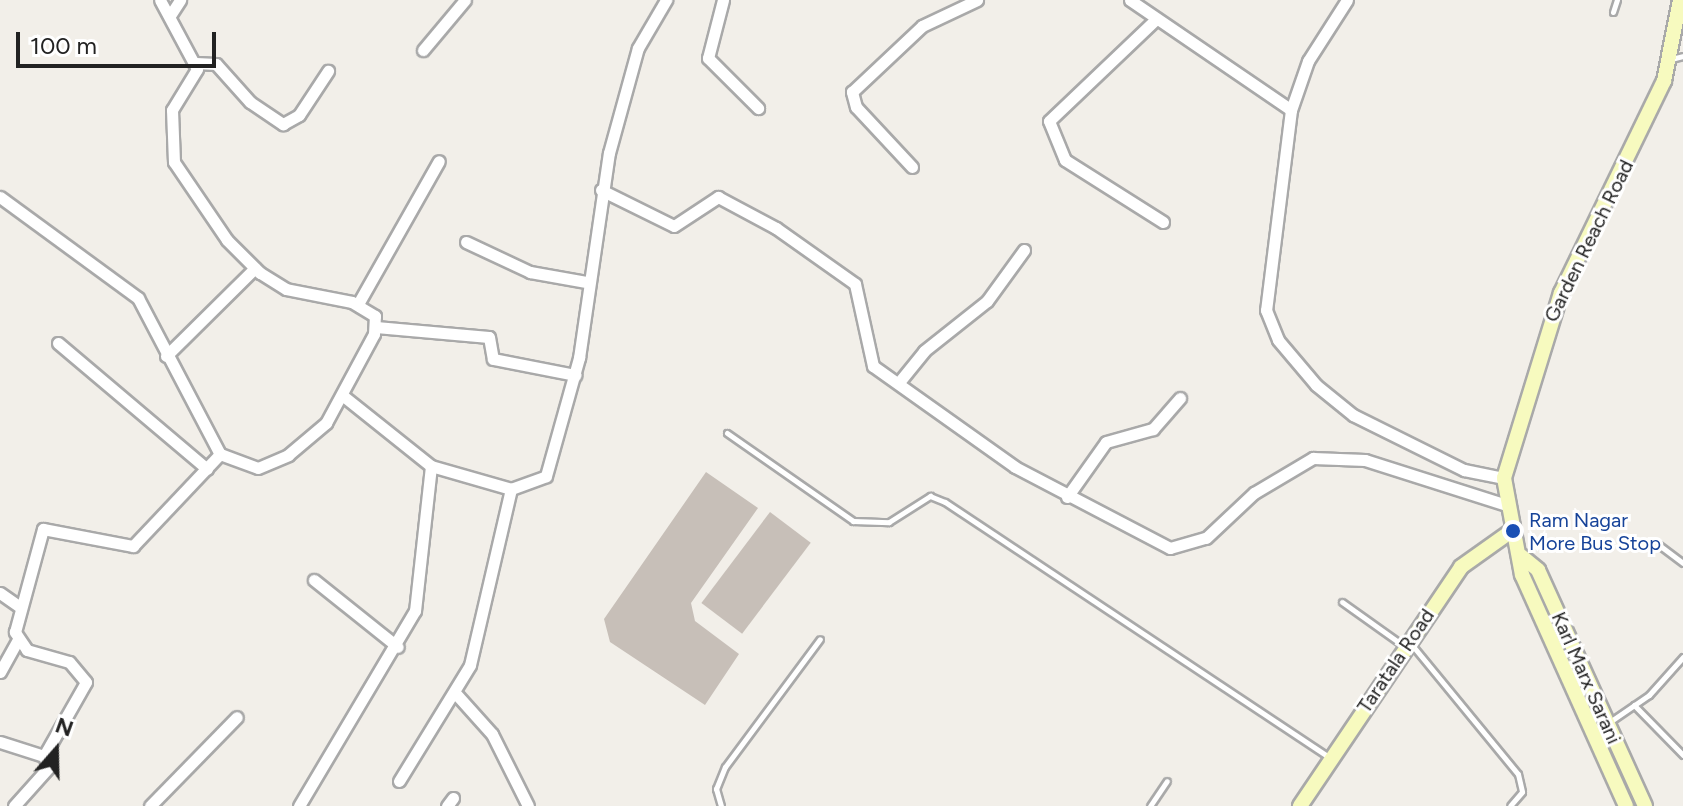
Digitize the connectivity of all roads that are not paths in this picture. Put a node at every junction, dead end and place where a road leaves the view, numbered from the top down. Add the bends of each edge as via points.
1 (160, 0) edge
2 (180, 0) edge
3 (465, 0) edge
4 (666, 0) edge
5 (723, 0) edge
6 (977, 0) edge
7 (1130, 0) edge
8 (1347, 0) edge
9 (1617, 0) edge
10 (1680, 0) edge
11 (1613, 12) dead end
12 (171, 14) junction
13 (1154, 21) junction
14 (423, 50) dead end
15 (1677, 58) edge
16 (196, 63) junction
17 (328, 71) dead end
18 (758, 108) dead end
19 (1291, 110) junction
20 (439, 161) dead end
21 (912, 167) dead end
22 (601, 190) junction
23 (0, 197) edge
24 (1163, 222) dead end
25 (466, 242) dead end
26 (1024, 250) dead end
27 (255, 268) junction
28 (586, 282) junction
29 (358, 304) junction
30 (376, 327) junction
31 (58, 343) dead end
32 (166, 356) junction
33 (575, 375) junction
34 (900, 381) junction
35 (342, 395) junction
36 (1180, 398) dead end
37 (727, 433) dead end
38 (220, 454) junction
39 (431, 466) junction
40 (207, 469) junction
41 (1504, 478) junction
42 (511, 489) junction
43 (1067, 497) junction
44 (1504, 504) junction
45 (1510, 532) junction
46 (1659, 545) dead end
47 (1521, 556) junction
48 (1683, 563) edge
49 (314, 580) dead end
50 (0, 593) edge
51 (1342, 602) dead end
52 (20, 607) junction
53 (820, 639) dead end
54 (18, 640) junction
55 (1407, 644) junction
56 (398, 647) junction
57 (1683, 657) edge
58 (0, 672) edge
59 (457, 695) junction
60 (1634, 705) junction
61 (237, 717) dead end
62 (1607, 724) junction
63 (0, 742) edge
64 (1683, 755) edge
65 (44, 756) junction
66 (1331, 758) junction
67 (399, 781) dead end
68 (1167, 781) dead end
69 (14, 806) edge
70 (150, 806) edge
71 (299, 806) edge
72 (528, 806) edge
73 (721, 806) edge
74 (1150, 806) edge
75 (1300, 806) edge
76 (1510, 806) edge
77 (1626, 806) edge
78 (1645, 806) edge

1 - 12 street
2 - 12 street
3 - 14 street
4 - 22 street via 638,48
5 - 18 street via 708,58
6 - 21 street via 922,26 852,92 856,107
7 - 13 street
8 - 19 street via 1308,61
9 - 11 lane
10 - 15 main road, Garden Reach Road
12 - 16 street
13 - 19 street
13 - 24 street via 1049,121 1065,160
15 - 41 main road, Garden Reach Road via 1561,293
16 - 17 street via 216,64 250,102 283,124 299,115
16 - 27 street via 172,110 174,162
19 - 41 street via 1266,269 1266,310 1278,340 1316,385 1388,437
20 - 29 street
22 - 28 street
22 - 34 street via 674,226 688,223 708,199 723,198 814,252 855,284 867,359
23 - 32 street via 138,298
25 - 28 street via 521,269
26 - 34 street via 987,301 924,351
27 - 29 street via 293,292
27 - 32 street
28 - 33 street
29 - 30 street via 371,311
30 - 33 street via 489,337 493,359
30 - 35 street
31 - 40 street
32 - 38 street
33 - 42 street via 546,476
34 - 43 street
35 - 38 street via 326,423 288,455 247,468
35 - 39 street
36 - 43 street via 1153,429 1106,442
37 - 66 lane via 853,521 889,522 930,496 945,502
38 - 40 street
39 - 42 street
39 - 56 street via 422,579
40 - 52 street via 133,546 43,529
41 - 44 main road, Garden Reach Road
42 - 59 street
43 - 44 street via 1170,548 1206,538 1274,478 1313,458 1365,460
44 - 45 main road, Garden Reach Road
45 - 47 main road, Karl Marx Sarani
45 - 55 main road, Taratala Road via 1461,567
46 - 48 lane
47 - 62 main road, Karl Marx Sarani via 1538,570
47 - 77 main road, Karl Marx Sarani via 1522,575
49 - 56 street
50 - 52 street
51 - 55 lane
52 - 54 street
53 - 73 lane via 725,767 716,789
54 - 58 street
54 - 65 street via 83,671 86,682
55 - 66 main road, Taratala Road
55 - 76 lane via 1518,774 1522,792
56 - 71 street
57 - 60 lane
59 - 67 street
59 - 72 street via 492,734
60 - 62 lane
60 - 64 lane
61 - 70 street
62 - 78 main road, Karl Marx Sarani
63 - 65 street
65 - 69 street via 48,768
66 - 75 main road, Taratala Road
68 - 74 lane

